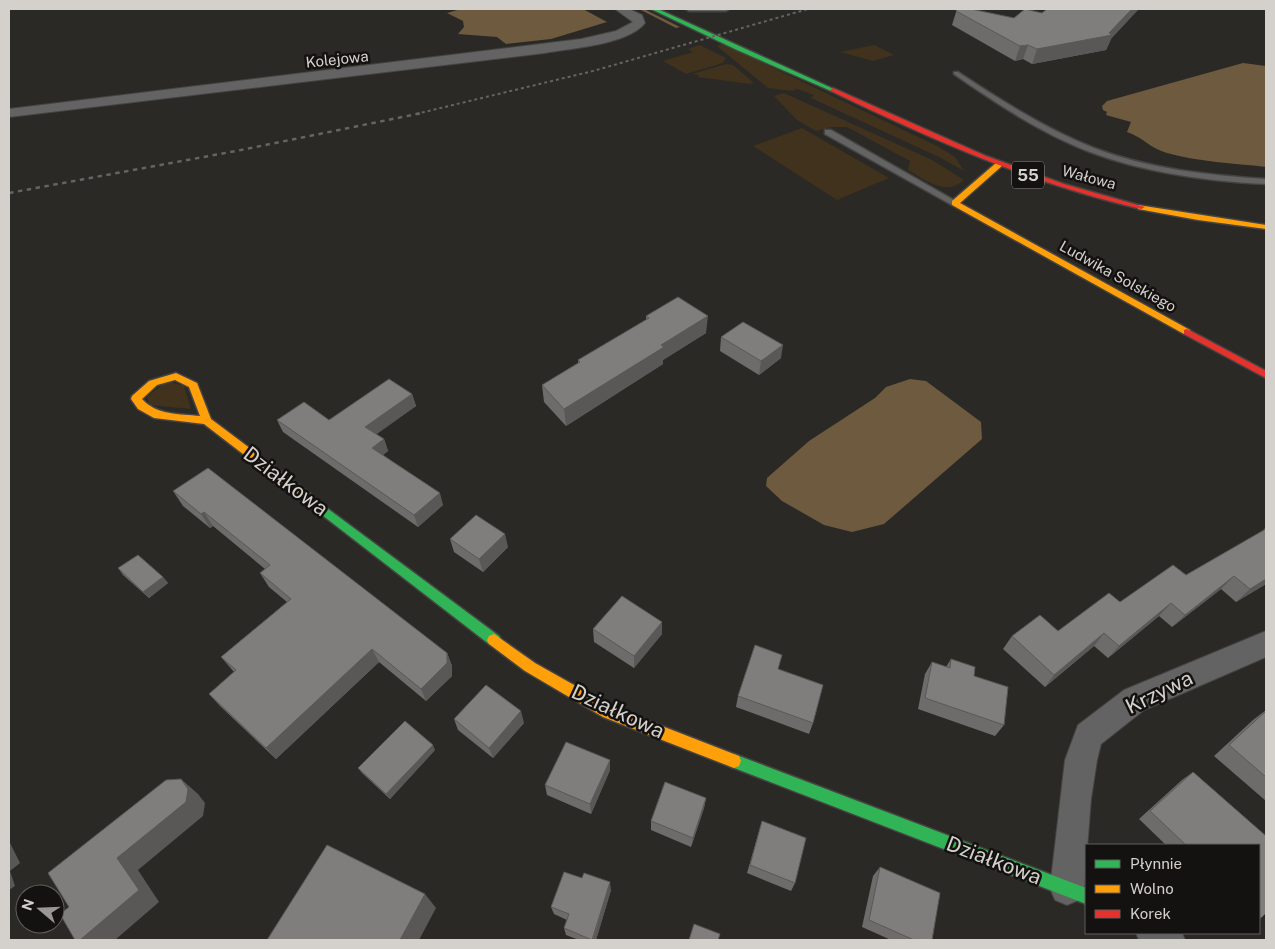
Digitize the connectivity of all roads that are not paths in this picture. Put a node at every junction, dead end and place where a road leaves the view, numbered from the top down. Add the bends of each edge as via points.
1 (621, 9) edge
2 (654, 9) edge
3 (667, 9) edge
4 (689, 9) edge
5 (726, 9) edge
6 (956, 74) dead end
7 (804, 76) junction
8 (9, 113) edge
9 (828, 132) dead end
10 (998, 165) junction
11 (1266, 182) edge
12 (954, 203) junction
13 (1266, 227) edge
14 (1266, 375) edge
15 (207, 421) junction
16 (1266, 644) edge
17 (1077, 892) edge
18 (1156, 934) edge
19 (1167, 940) edge

1 - 8 street, Kolejowa via 638,18 639,23 615,34 545,50
2 - 7 street, 55
3 - 7 street, 55
4 - 5 lane
6 - 11 lane via 1020,114 1113,157 1201,177
7 - 10 street, Wałowa / 55
9 - 12 lane
10 - 12 street
10 - 13 street, Wałowa / 55 via 1131,204 1210,220
12 - 14 street, Ludwika Solskiego
15 - 15 street, Działkowa via 193,385 176,376 145,387 136,398 140,407 149,413
15 - 17 street, Działkowa via 530,667 608,712
16 - 17 street, Krzywa via 1134,700 1090,735 1076,789
18 - 19 street

